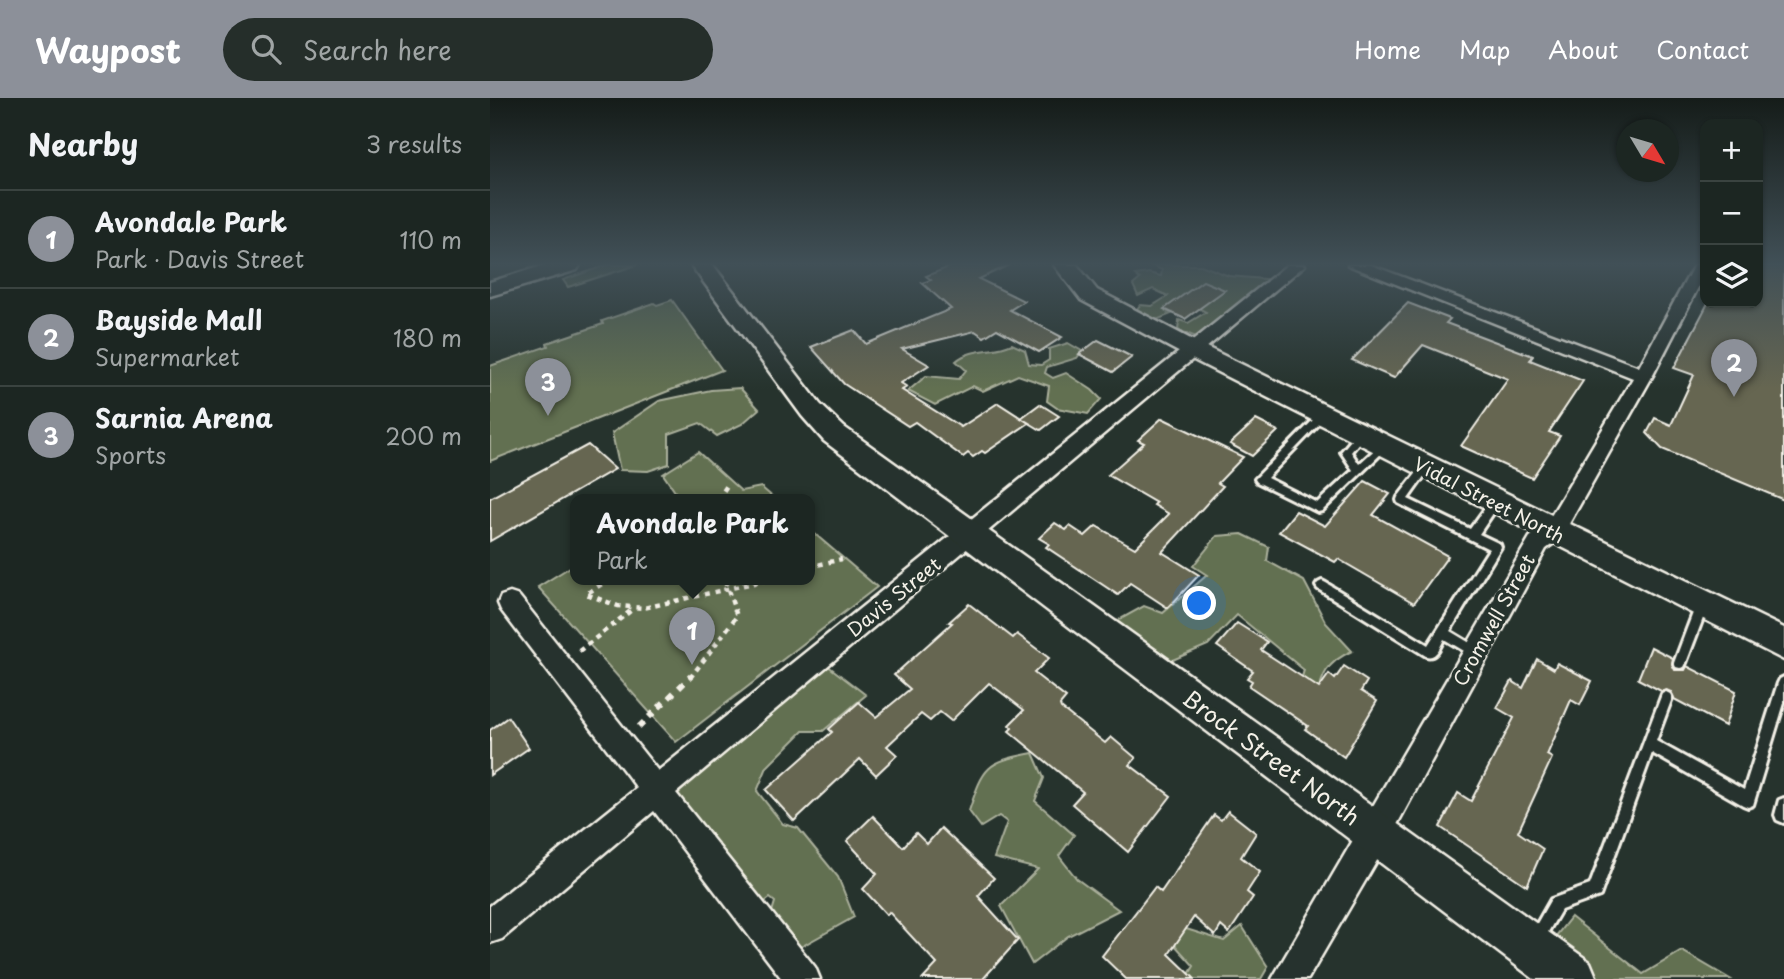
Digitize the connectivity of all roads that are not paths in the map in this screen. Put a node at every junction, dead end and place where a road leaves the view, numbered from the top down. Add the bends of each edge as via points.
1 (733, 306) edge
2 (1110, 306) edge
3 (1248, 306) edge
4 (1464, 306) edge
5 (1680, 306) edge
6 (1195, 351) junction
7 (1644, 375) junction
8 (1322, 416) junction
9 (1371, 441) junction
10 (1425, 468) junction
11 (1358, 470) junction
12 (1495, 503) junction
13 (1553, 532) junction
14 (969, 535) junction
15 (1472, 535) junction
16 (1322, 586) dead end
17 (510, 603) dead end
18 (1702, 605) junction
19 (1442, 632) junction
20 (1784, 645) edge
21 (1476, 653) junction
22 (1680, 663) dead end
23 (1784, 682) edge
24 (1666, 698) dead end
25 (1649, 744) junction
26 (658, 790) junction
27 (1784, 805) edge
28 (1784, 816) edge
29 (1374, 834) junction
30 (490, 927) edge
31 (1531, 948) junction
32 (803, 979) edge
33 (1289, 979) edge
34 (1573, 979) edge

1 - 14 main road, Brock Street North via 834,434
2 - 6 main road, Vidal Street North
3 - 6 street, Davis Street
4 - 7 street
5 - 7 street, Cromwell Street
6 - 8 main road, Vidal Street North
6 - 14 street, Davis Street
7 - 13 street, Cromwell Street
8 - 9 main road, Vidal Street North
8 - 11 lane via 1260,479 1318,508
9 - 10 main road, Vidal Street North
9 - 11 lane
9 - 11 lane via 1346,452
10 - 12 main road, Vidal Street North
10 - 15 lane via 1402,500
12 - 13 main road, Vidal Street North
12 - 15 lane
13 - 18 main road, Vidal Street North
13 - 21 street, Cromwell Street via 1538,543
14 - 26 street, Davis Street
14 - 29 main road, Brock Street North
15 - 19 lane via 1496,547
16 - 19 lane via 1430,652
17 - 26 street
18 - 20 main road, Vidal Street North
18 - 22 lane
19 - 21 lane
21 - 29 street, Cromwell Street
23 - 25 lane via 1748,800
24 - 25 lane
25 - 31 lane via 1595,891 1556,904
26 - 30 street, Davis Street
26 - 32 street
27 - 28 lane
29 - 31 main road, Brock Street North
29 - 33 street, Cromwell Street
31 - 34 main road, Brock Street North

